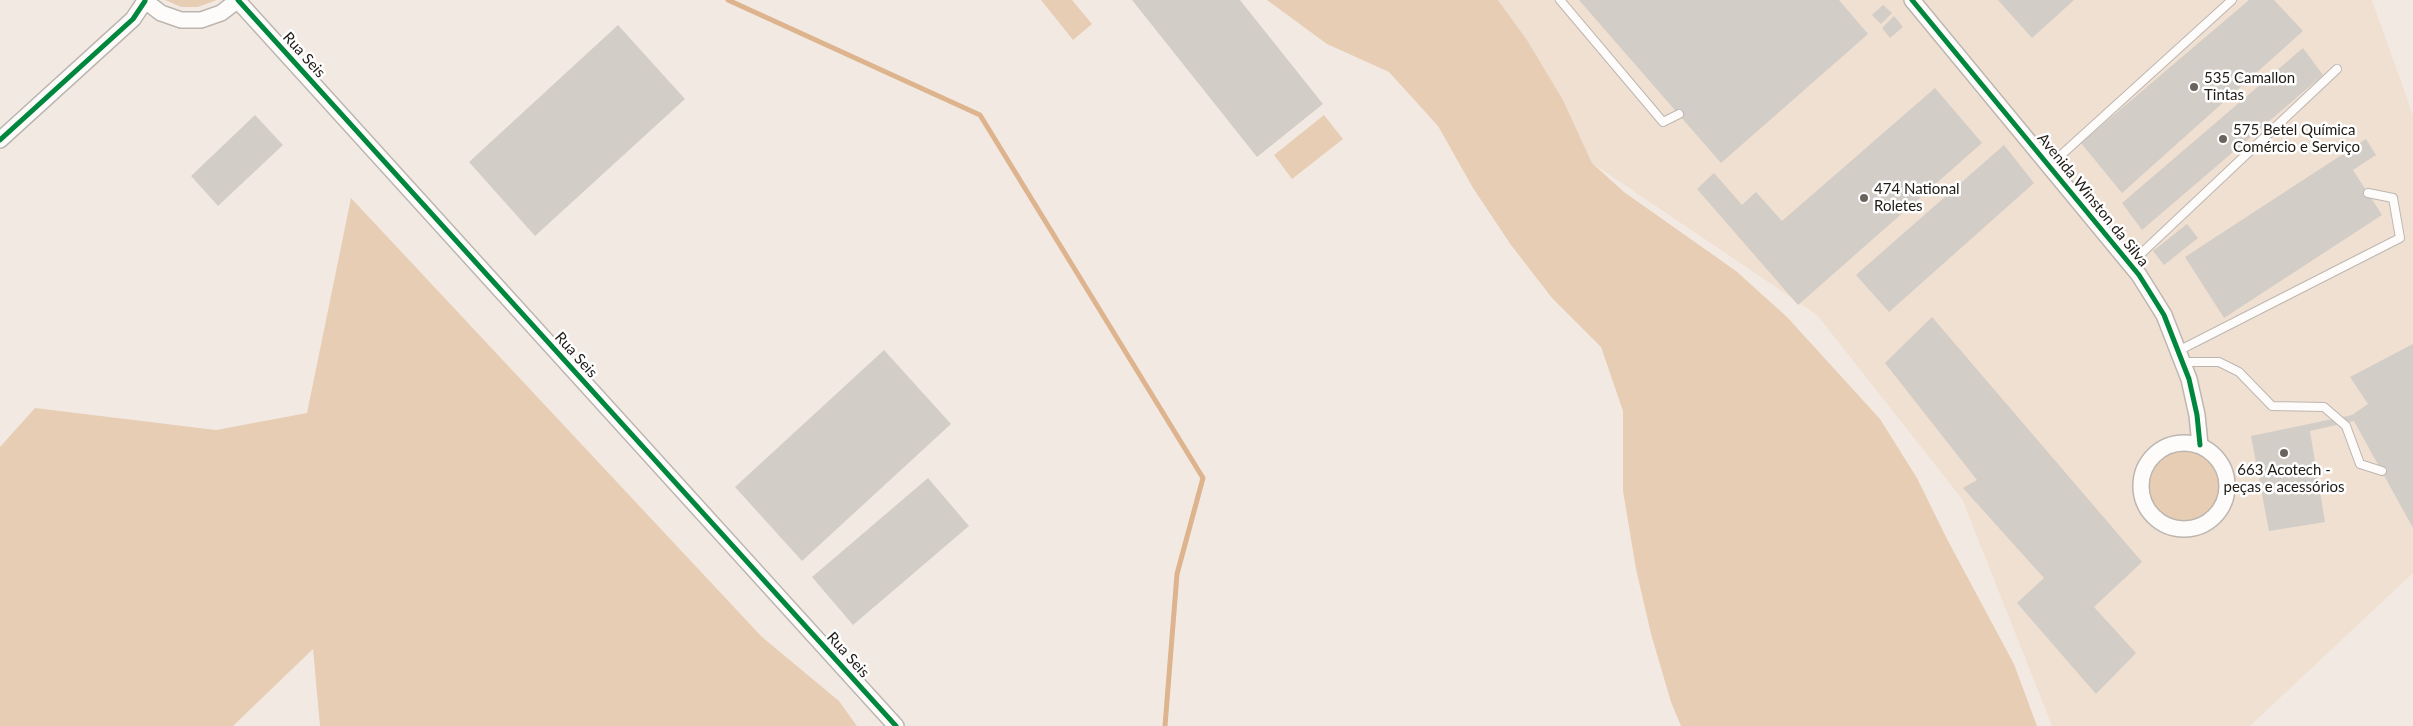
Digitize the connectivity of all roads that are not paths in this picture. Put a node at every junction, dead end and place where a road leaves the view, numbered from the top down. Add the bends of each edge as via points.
1 (144, 0) edge
2 (238, 0) edge
3 (1560, 0) edge
4 (1912, 0) edge
5 (2232, 0) edge
6 (2337, 69) dead end
7 (1678, 114) dead end
8 (0, 140) edge
9 (2048, 166) junction
10 (2368, 193) dead end
11 (2130, 264) junction
12 (2180, 357) junction
13 (2200, 445) junction
14 (2382, 471) dead end
15 (896, 726) edge

1 - 2 street via 161,13 181,20 221,13
1 - 8 street via 133,19
2 - 15 street, Rua Seis
3 - 7 lane via 1663,122
4 - 9 street, Avenida Winston da Silva
5 - 9 lane
6 - 11 lane
9 - 11 street, Avenida Winston da Silva
10 - 12 lane via 2393,198 2400,238
11 - 12 street, Avenida Winston da Silva via 2164,315
12 - 13 street, Avenida Winston da Silva via 2198,415
12 - 14 lane via 2218,362 2239,372 2272,406 2324,407 2346,426 2360,464
13 - 13 street via 2170,444 2148,461 2142,475 2140,490 2144,504 2152,516 2177,529 2190,529 2215,516 2227,491 2227,477 2222,464 2212,452

